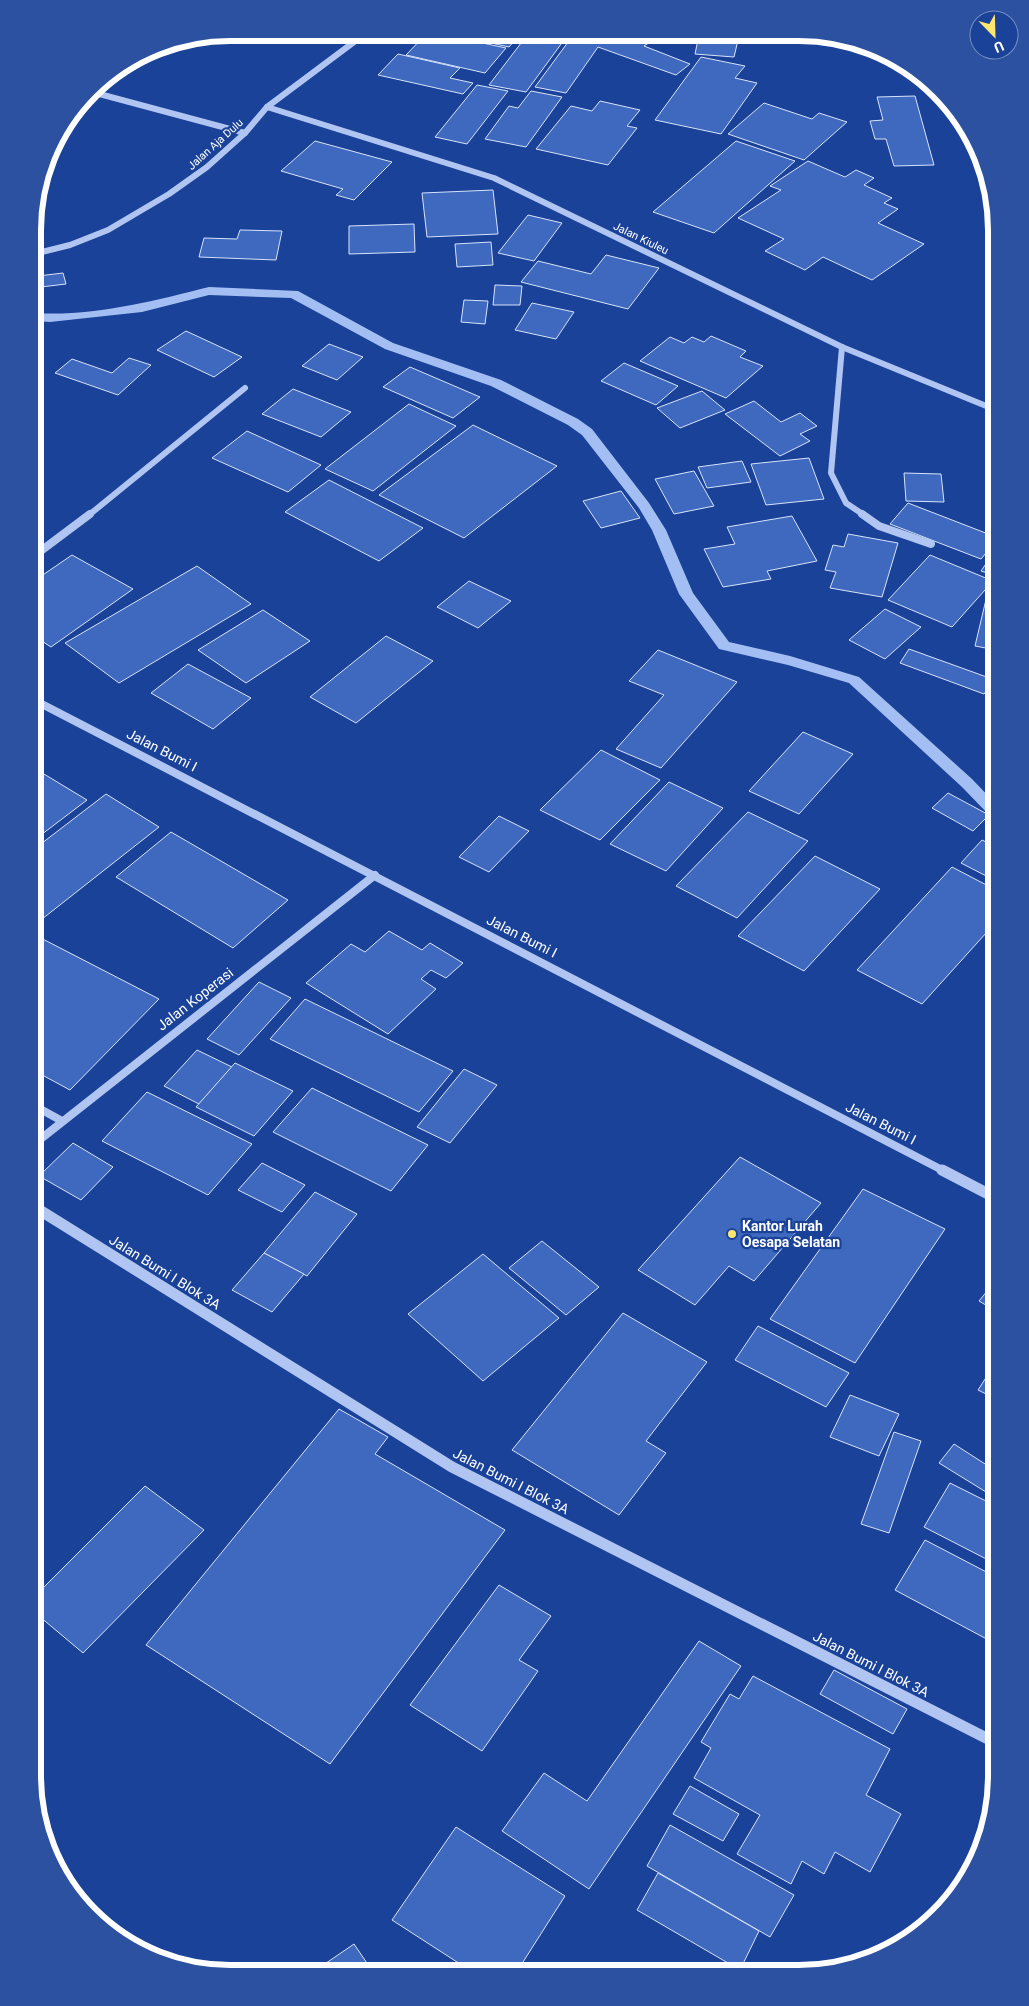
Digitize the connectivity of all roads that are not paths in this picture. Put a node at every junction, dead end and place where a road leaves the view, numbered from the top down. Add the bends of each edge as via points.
1 (355, 41) edge
2 (100, 94) edge
3 (267, 107) junction
4 (244, 133) junction
5 (41, 252) edge
6 (842, 348) junction
7 (245, 388) dead end
8 (988, 407) edge
9 (932, 544) dead end
10 (41, 551) edge
11 (41, 704) edge
12 (375, 875) junction
13 (41, 1109) edge
14 (62, 1121) junction
15 (41, 1138) edge
16 (988, 1194) edge
17 (41, 1211) edge
18 (988, 1739) edge

1 - 3 street, Jalan Aja Dulu
2 - 4 street
3 - 4 street, Jalan Aja Dulu
3 - 6 street, Jalan Kiuleu via 494,178
4 - 5 street, Jalan Aja Dulu via 207,167 108,230
6 - 8 street, Jalan Kiuleu
6 - 9 street via 831,473 846,503 879,526
7 - 10 street
11 - 12 street, Jalan Bumi I
12 - 14 street, Jalan Koperasi
12 - 16 street, Jalan Bumi I
13 - 14 street
14 - 15 street, Jalan Koperasi
17 - 18 street, Jalan Bumi I Blok 3A via 452,1467

